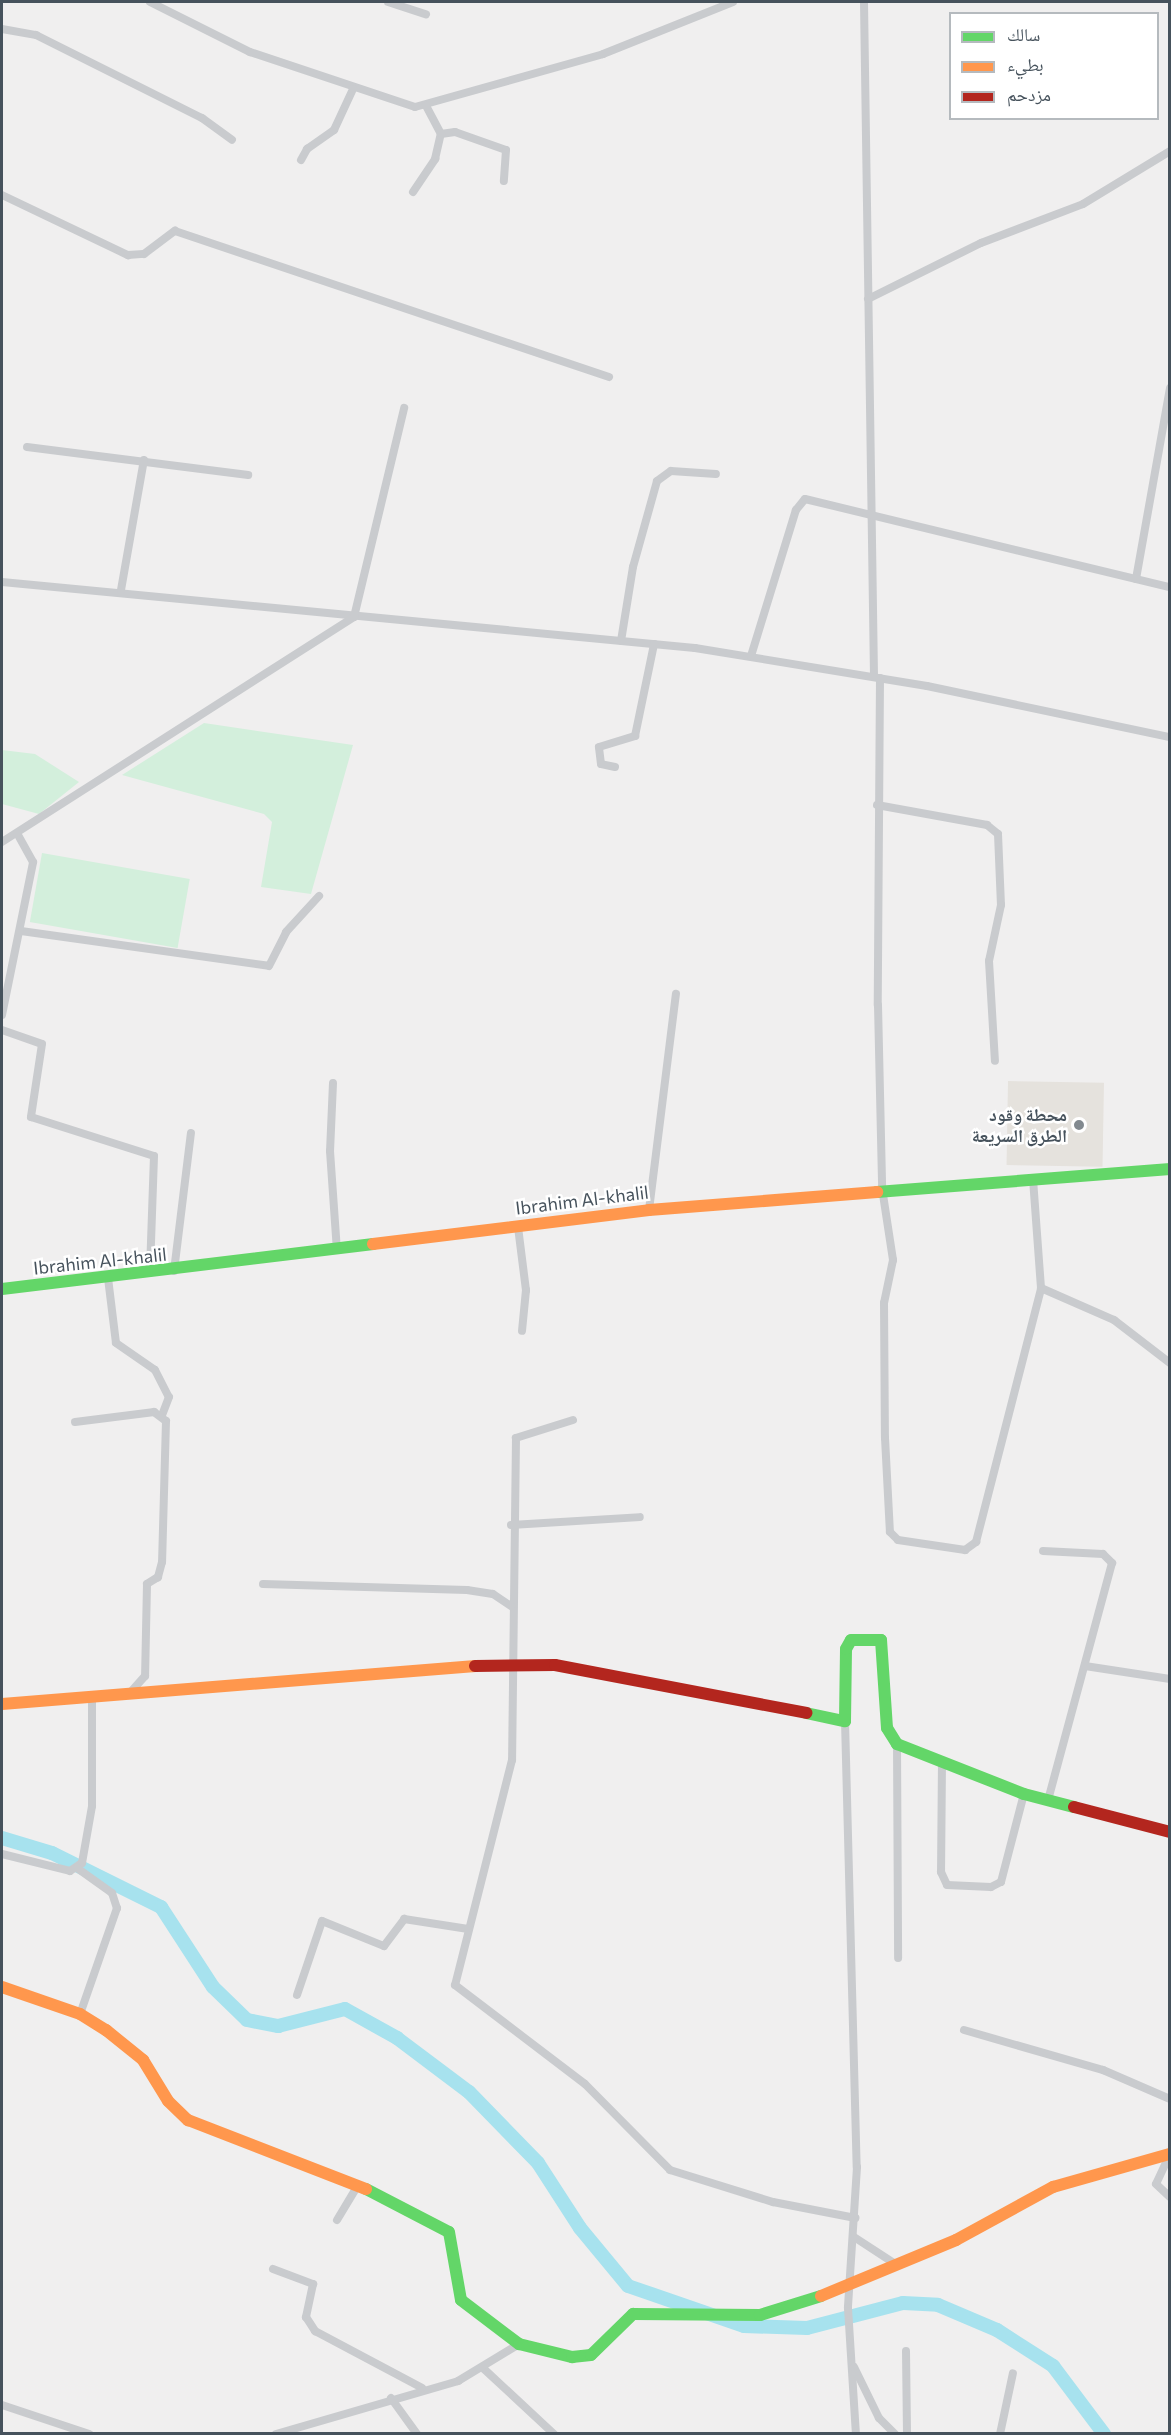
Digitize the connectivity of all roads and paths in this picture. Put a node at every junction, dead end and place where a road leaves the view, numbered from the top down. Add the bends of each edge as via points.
1 (150, 2) edge
2 (388, 2) edge
3 (733, 2) edge
4 (864, 2) edge
5 (426, 14) dead end
6 (2, 29) edge
7 (353, 89) junction
8 (426, 106) junction
9 (441, 134) junction
10 (232, 140) dead end
11 (1170, 151) edge
12 (301, 160) dead end
13 (504, 181) dead end
14 (413, 192) dead end
15 (2, 195) edge
16 (868, 299) junction
17 (609, 377) dead end
18 (1170, 388) edge
19 (404, 408) dead end
20 (27, 447) dead end
21 (144, 460) junction
22 (716, 474) dead end
23 (248, 475) dead end
24 (873, 519) junction
25 (1136, 579) junction
26 (2, 582) edge
27 (1170, 587) edge
28 (121, 590) junction
29 (354, 616) junction
30 (621, 641) junction
31 (654, 644) junction
32 (751, 656) junction
33 (878, 678) junction
34 (1170, 737) edge
35 (615, 767) dead end
36 (877, 805) junction
37 (17, 833) junction
38 (2, 842) edge
39 (319, 896) dead end
40 (21, 931) junction
41 (676, 994) dead end
42 (2, 1015) edge
43 (2, 1030) edge
44 (995, 1061) dead end
45 (333, 1083) dead end
46 (191, 1132) dead end
47 (1170, 1169) edge
48 (1033, 1178) junction
49 (882, 1188) junction
50 (649, 1210) junction
51 (518, 1227) junction
52 (337, 1250) junction
53 (174, 1271) junction
54 (150, 1274) junction
55 (108, 1278) junction
56 (1041, 1288) junction
57 (2, 1289) edge
58 (522, 1331) dead end
59 (1170, 1363) edge
60 (162, 1415) junction
61 (573, 1420) dead end
62 (75, 1422) dead end
63 (640, 1517) dead end
64 (511, 1525) junction
65 (1043, 1551) dead end
66 (263, 1584) dead end
67 (511, 1606) junction
68 (510, 1663) junction
69 (1085, 1666) junction
70 (1170, 1679) edge
71 (128, 1695) junction
72 (92, 1700) junction
73 (2, 1704) edge
74 (845, 1721) junction
75 (897, 1744) junction
76 (942, 1761) junction
77 (1024, 1794) junction
78 (1048, 1801) junction
79 (1170, 1832) edge
80 (2, 1854) edge
81 (77, 1868) junction
82 (468, 1929) junction
83 (898, 1958) dead end
84 (2, 1987) edge
85 (297, 1995) dead end
86 (80, 2014) junction
87 (964, 2030) dead end
88 (1170, 2099) edge
89 (1170, 2154) edge
90 (357, 2187) junction
91 (1170, 2197) edge
92 (855, 2218) junction
93 (337, 2220) dead end
94 (854, 2237) junction
95 (897, 2265) junction
96 (273, 2269) dead end
97 (850, 2286) junction
98 (519, 2344) junction
99 (906, 2351) dead end
100 (851, 2362) junction
101 (484, 2369) junction
102 (1013, 2373) dead end
103 (422, 2388) junction
104 (391, 2398) junction
105 (2, 2405) edge
106 (297, 2430) edge
107 (89, 2433) edge
108 (276, 2433) edge
109 (417, 2433) edge
110 (554, 2433) edge
111 (856, 2433) edge
112 (895, 2433) edge
113 (907, 2433) edge
114 (999, 2433) edge

1 - 7 street via 250,52
2 - 5 street
3 - 8 street via 603,54
4 - 16 street
6 - 10 street via 36,35 202,118
7 - 8 street
7 - 12 street via 334,130 307,149
8 - 9 street
9 - 13 street via 455,132 506,150
9 - 14 street via 435,159
11 - 16 street via 1083,204 981,243
15 - 17 street via 128,255 144,254 175,231
16 - 24 street
18 - 25 street
19 - 29 street
20 - 21 street
21 - 23 street
21 - 28 street
22 - 30 street via 671,471 657,481 633,567
24 - 25 street
24 - 32 street via 815,500 800,502
24 - 33 street
25 - 27 street
26 - 28 street
28 - 29 street
29 - 30 street
29 - 37 street
30 - 31 street
31 - 32 street
31 - 35 street via 635,736 598,747 601,764
32 - 33 street
33 - 34 street
33 - 36 street
36 - 44 street via 987,825 998,834 1001,905 989,961
36 - 49 street
37 - 38 street
37 - 40 street via 33,862
39 - 40 street via 286,932 269,966
40 - 42 street
41 - 50 street
43 - 54 street via 42,1044 31,1117 154,1156
45 - 52 street via 330,1150
46 - 53 street
47 - 48 street, Ibrahim Al-khalil
48 - 49 street, Ibrahim Al-khalil
48 - 56 street
49 - 50 street, Ibrahim Al-khalil
49 - 56 street via 893,1260 884,1303 893,1537 965,1550 976,1542
50 - 51 street, Ibrahim Al-khalil
51 - 52 street, Ibrahim Al-khalil
51 - 58 street via 525,1290
52 - 53 street, Ibrahim Al-khalil
53 - 54 street, Ibrahim Al-khalil
54 - 55 street, Ibrahim Al-khalil
55 - 57 street, Ibrahim Al-khalil
55 - 60 street via 116,1343 155,1370 169,1397
56 - 59 street via 1114,1320
60 - 62 street
60 - 71 street via 162,1562 158,1577 147,1584 145,1676
61 - 64 street via 516,1438
63 - 64 street
64 - 67 street
65 - 69 street via 1110,1557
66 - 67 street via 467,1590 493,1594
67 - 68 street
68 - 71 street
68 - 74 street via 555,1665
68 - 82 street via 512,1760
69 - 70 street
69 - 78 street
71 - 72 street
72 - 73 street
72 - 81 street via 93,1806
74 - 75 street via 846,1649 851,1640 881,1640 887,1728
74 - 92 street via 851,1811
75 - 76 street
75 - 83 street
76 - 77 street
76 - 77 street via 941,1872 947,1885 991,1887 1001,1882
77 - 78 street
78 - 79 street
80 - 81 street
81 - 86 street via 112,1893 117,1908
82 - 85 street via 404,1919 384,1946 322,1921
82 - 92 street via 455,1985 585,2084 670,2170 773,2202
84 - 86 street
86 - 90 street via 142,2060 168,2101 188,2120 293,2164 318,2167
87 - 88 street via 1103,2070
89 - 91 street via 1156,2184
89 - 95 street via 1053,2187
90 - 93 street
90 - 98 street via 449,2232 461,2300
92 - 94 street
94 - 95 street
94 - 97 street
95 - 97 street
96 - 103 street via 313,2284 306,2317 315,2331
97 - 98 street via 760,2315 633,2314 582,2358
97 - 100 street
98 - 101 street
99 - 113 street
100 - 111 street
100 - 112 street via 879,2418
101 - 103 street
101 - 110 street
102 - 114 street
103 - 104 street
104 - 106 street
104 - 109 street
105 - 107 street
106 - 108 street

